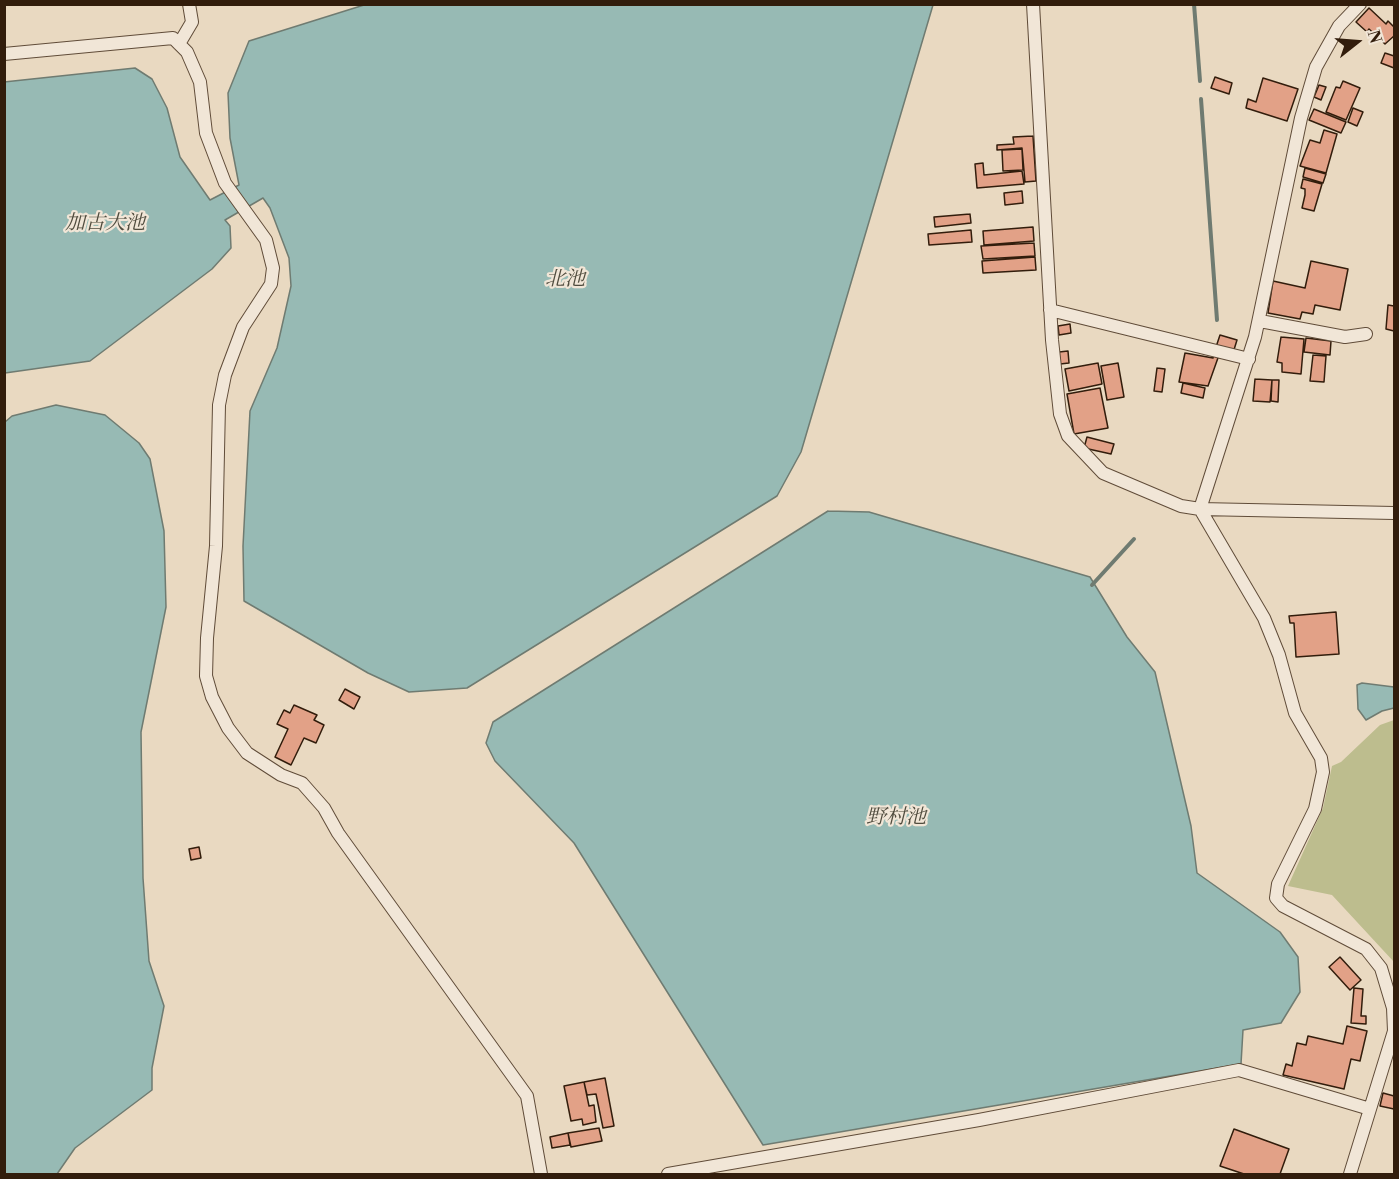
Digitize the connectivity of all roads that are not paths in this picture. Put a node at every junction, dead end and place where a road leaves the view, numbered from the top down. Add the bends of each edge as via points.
1 (189, 4) edge
2 (1033, 4) edge
3 (1360, 4) edge
4 (179, 44) junction
5 (4, 54) edge
6 (1050, 310) junction
7 (1260, 321) junction
8 (1366, 334) dead end
9 (1249, 359) junction
10 (1200, 509) junction
11 (1395, 513) edge
12 (1370, 1109) junction
13 (542, 1174) edge
14 (668, 1174) edge
15 (1350, 1174) edge

1 - 4 street via 192,22
2 - 6 street
3 - 7 street via 1338,26 1316,67 1301,118
4 - 5 street via 173,38
4 - 13 street via 187,52 200,82 206,133 225,183 266,240 273,268 271,284 243,327 225,375 219,405 216,546 206,676 212,698 247,753 281,775 302,783 324,808 527,1096
6 - 9 street
6 - 10 street via 1060,414 1068,436 1103,473 1180,506
7 - 8 street via 1345,337
7 - 9 street
9 - 10 street
10 - 11 street
10 - 12 street via 1264,618 1295,713 1321,758 1323,772 1315,809 1278,885 1276,898 1283,906 1366,949 1381,968 1393,1008 1394,1031
12 - 14 street via 1239,1070
12 - 15 street

